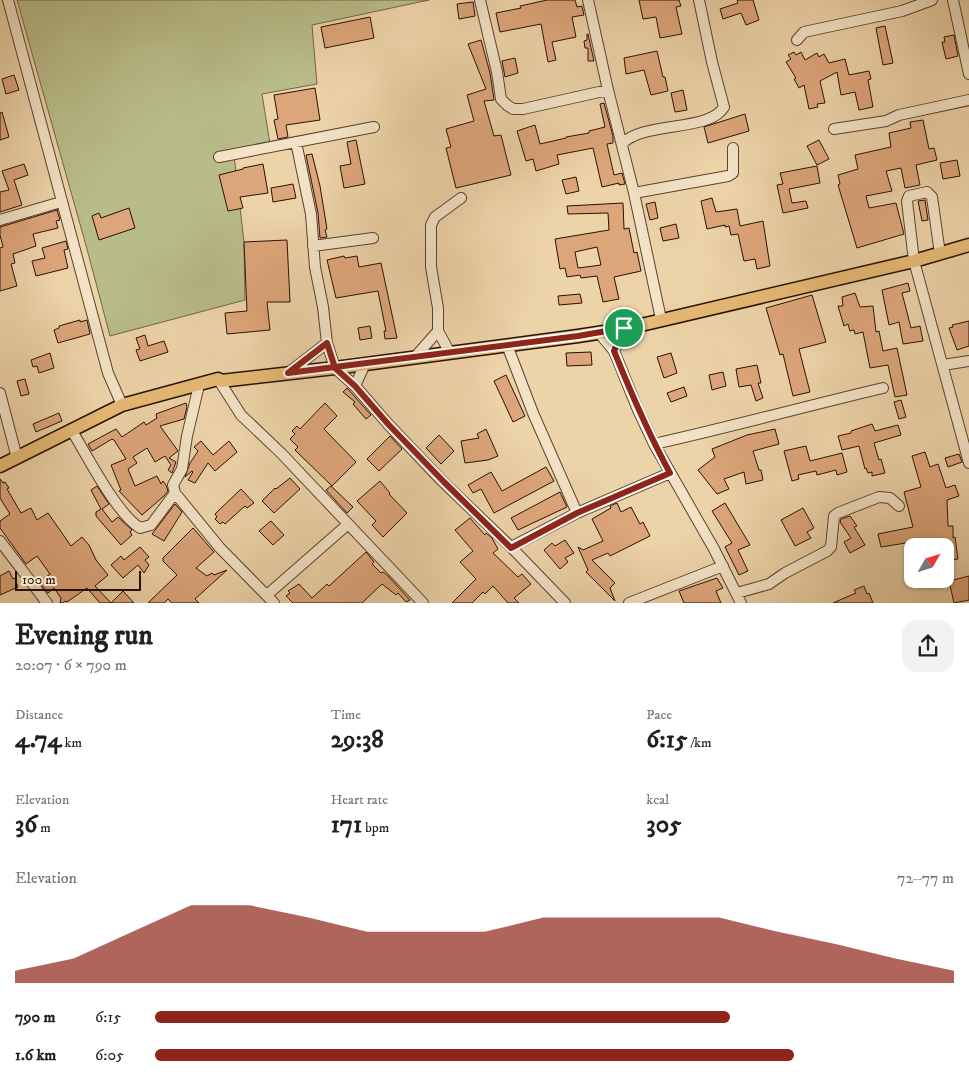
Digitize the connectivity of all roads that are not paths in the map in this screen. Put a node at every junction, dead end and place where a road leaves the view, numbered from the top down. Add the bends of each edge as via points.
1 (8, 0) edge
2 (480, 0) edge
3 (588, 0) edge
4 (699, 0) edge
5 (932, 0) edge
6 (953, 0) edge
7 (797, 40) dead end
8 (969, 74) edge
9 (608, 90) junction
10 (969, 100) edge
11 (374, 127) dead end
12 (834, 129) dead end
13 (296, 142) junction
14 (622, 144) junction
15 (733, 148) dead end
16 (219, 157) dead end
17 (634, 193) junction
18 (461, 198) dead end
19 (61, 202) junction
20 (0, 220) edge
21 (373, 238) dead end
22 (969, 245) edge
23 (314, 246) junction
24 (940, 254) junction
25 (914, 261) junction
26 (661, 320) junction
27 (624, 328) junction
28 (438, 331) junction
29 (599, 332) junction
30 (327, 343) junction
31 (507, 345) junction
32 (614, 351) junction
33 (450, 352) junction
34 (415, 357) junction
35 (969, 361) edge
36 (365, 364) junction
37 (943, 365) junction
38 (335, 368) junction
39 (288, 373) junction
40 (218, 379) junction
41 (199, 385) junction
42 (355, 386) junction
43 (883, 388) dead end
44 (0, 393) edge
45 (122, 405) junction
46 (72, 431) junction
47 (654, 444) junction
48 (17, 458) junction
49 (969, 463) edge
50 (0, 466) edge
51 (670, 473) junction
52 (175, 493) junction
53 (899, 506) dead end
54 (577, 513) junction
55 (347, 525) junction
56 (0, 541) edge
57 (511, 548) junction
58 (723, 566) junction
59 (739, 598) edge
60 (271, 599) edge
61 (47, 603) edge
62 (423, 603) edge
63 (565, 603) edge
64 (629, 603) edge

1 - 19 street
2 - 9 street via 501,99 507,105 523,109
3 - 9 street
4 - 14 street via 724,107 722,111 710,118 635,134
5 - 7 street via 902,12 804,32
6 - 8 street
9 - 14 street
10 - 12 street via 899,115 886,121
11 - 13 street
13 - 16 street
13 - 23 street via 311,214
14 - 17 street
15 - 17 street via 734,173 728,176
17 - 26 street
18 - 28 street via 435,217 431,225 431,267 438,308
19 - 20 street
19 - 45 street via 108,373
21 - 23 street
22 - 24 main road
23 - 30 street
24 - 25 main road
24 - 25 street via 932,197 927,192 909,196
25 - 26 main road
25 - 37 street
26 - 27 main road
27 - 29 main road
27 - 32 street
28 - 33 street
28 - 34 street
29 - 31 main road
29 - 32 street
30 - 38 street
30 - 39 street
31 - 33 main road
31 - 54 street
32 - 47 street
33 - 34 main road
34 - 36 main road
35 - 37 street
36 - 38 main road
36 - 42 street
37 - 49 street
38 - 39 main road
38 - 42 street
39 - 40 main road
40 - 41 main road
40 - 55 street via 241,415
41 - 45 main road
41 - 52 street via 182,468 173,485
42 - 57 street via 411,448
43 - 47 street
44 - 48 street
45 - 46 main road
46 - 48 main road
46 - 52 street via 112,496 131,522 140,528 151,525
47 - 51 street
48 - 50 main road
51 - 54 street
51 - 58 street
52 - 60 street via 220,548
53 - 59 street via 890,498 879,497 838,513 834,516 831,547 827,551
54 - 57 street
55 - 60 street
55 - 62 street
56 - 61 street
57 - 63 street
58 - 59 street
58 - 64 street

